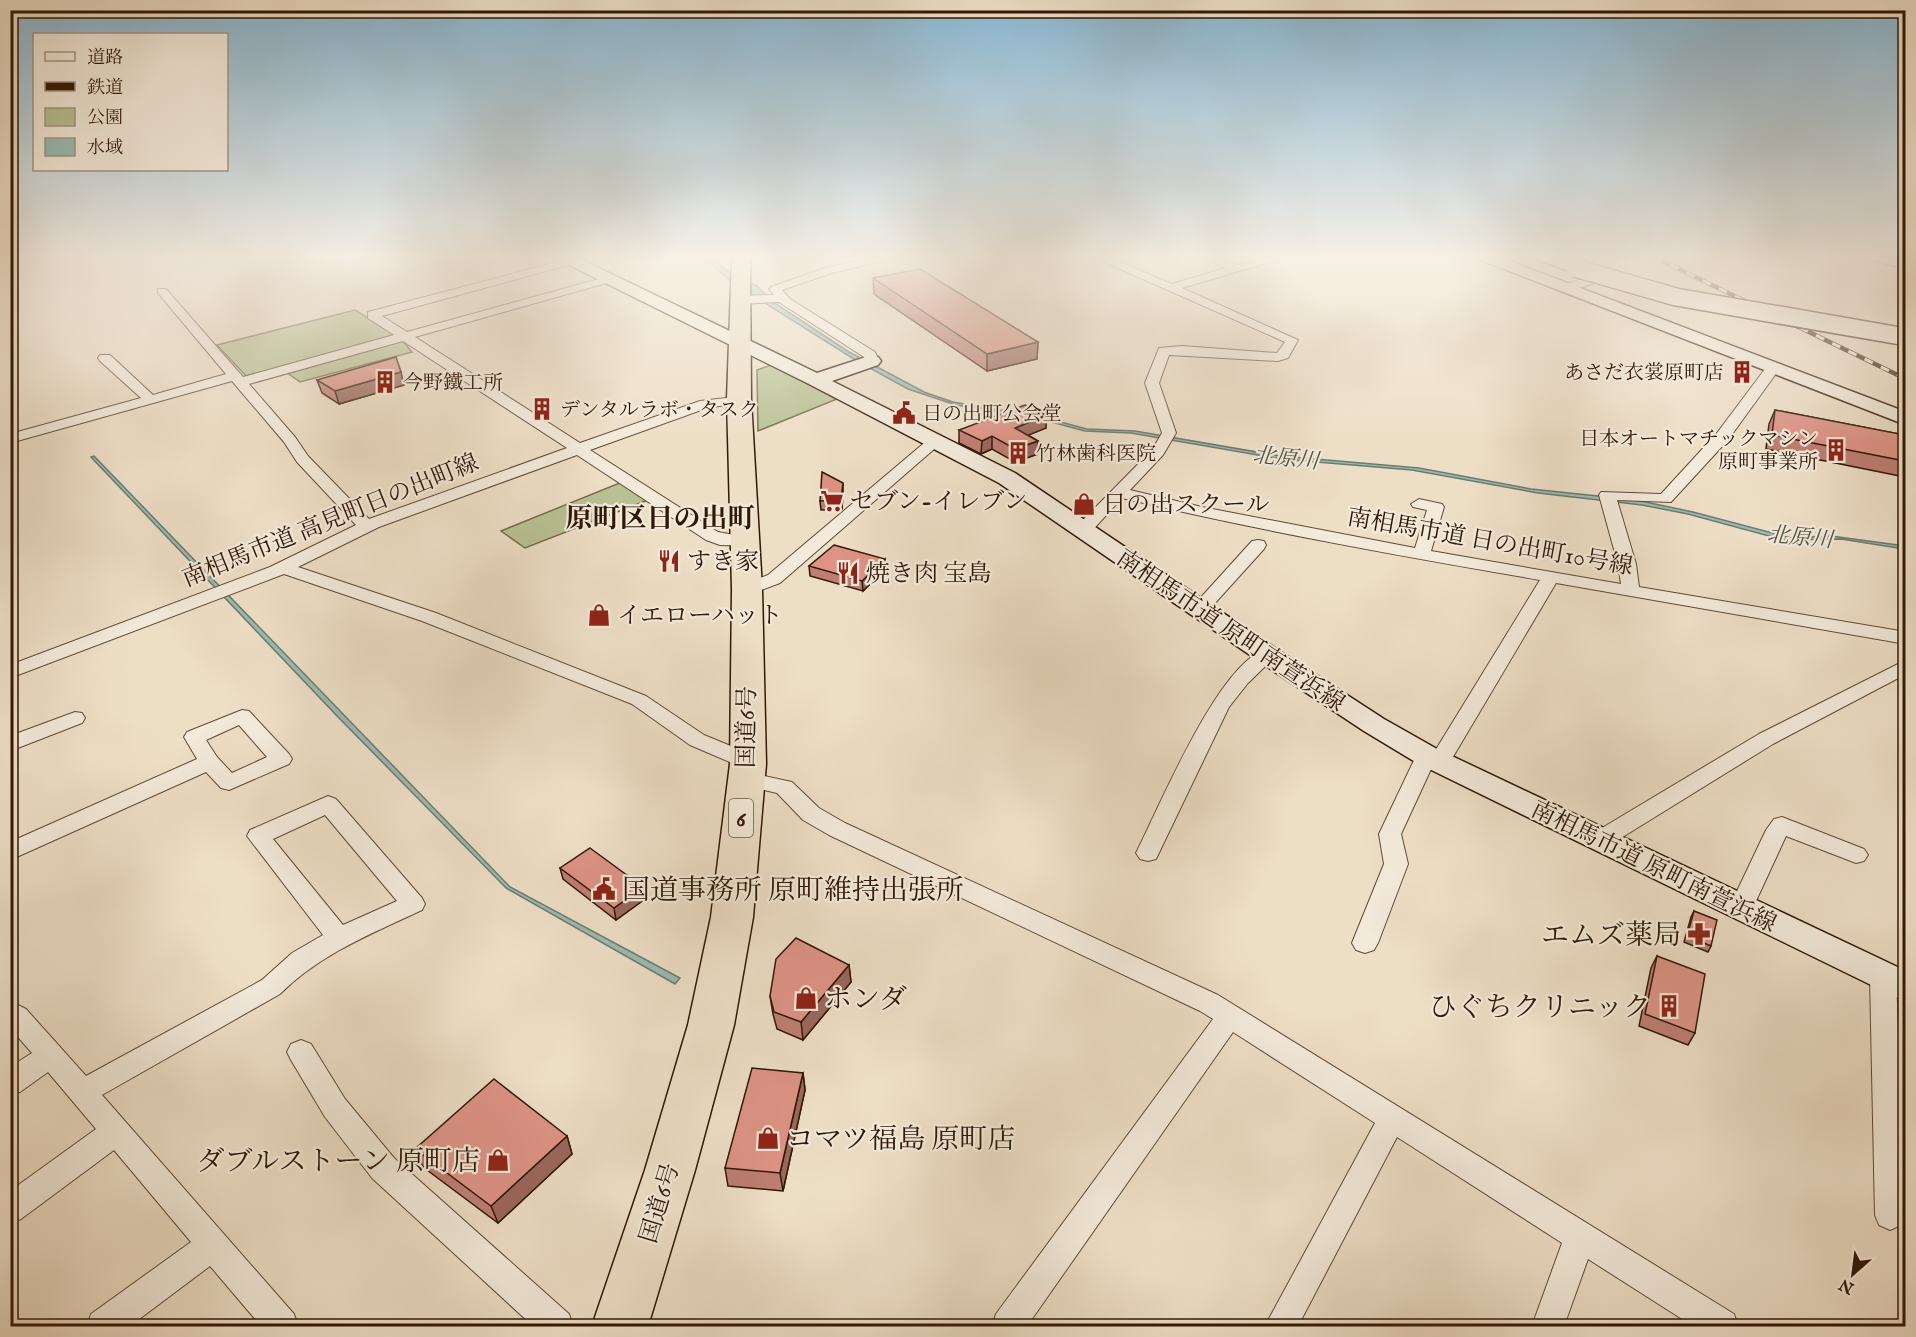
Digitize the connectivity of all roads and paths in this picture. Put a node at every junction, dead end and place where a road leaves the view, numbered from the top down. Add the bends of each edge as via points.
1 (187, 319) edge
2 (379, 319) edge
3 (465, 319) edge
4 (691, 319) edge
5 (747, 319) edge
6 (809, 319) edge
7 (1244, 319) edge
8 (1647, 319) edge
9 (1804, 319) edge
10 (406, 336) junction
11 (1905, 337) edge
12 (741, 344) junction
13 (105, 358) dead end
14 (863, 363) joint
15 (1773, 368) junction
16 (238, 379) junction
17 (816, 380) junction
18 (150, 399) junction
19 (739, 399) junction
20 (1905, 419) edge
21 (10, 439) edge
22 (935, 441) junction
23 (579, 448) junction
24 (1120, 493) junction
25 (1419, 504) dead end
26 (366, 526) junction
27 (1082, 531) junction
28 (745, 542) junction
29 (1258, 545) dead end
30 (1422, 554) junction
31 (285, 566) junction
32 (1551, 577) junction
33 (747, 589) junction
34 (1631, 591) junction
35 (1200, 609) junction
36 (1905, 638) edge
37 (1267, 655) junction
38 (1905, 666) edge
39 (10, 672) edge
40 (75, 718) dead end
41 (10, 744) edge
42 (1433, 759) junction
43 (209, 762) dead end
44 (746, 770) junction
45 (1600, 840) junction
46 (10, 852) edge
47 (1148, 853) dead end
48 (1857, 855) dead end
49 (1742, 908) junction
50 (339, 938) junction
51 (1365, 943) dead end
52 (1894, 983) edge
53 (10, 1012) edge
54 (1230, 1016) junction
55 (301, 1052) dead end
56 (51, 1055) junction
57 (10, 1083) edge
58 (82, 1092) junction
59 (1392, 1119) junction
60 (116, 1131) junction
61 (10, 1209) edge
62 (1890, 1215) dead end
63 (1579, 1239) junction
64 (213, 1245) junction
65 (104, 1326) edge
66 (282, 1326) edge
67 (557, 1326) edge
68 (620, 1326) edge
69 (1008, 1326) edge
70 (1281, 1326) edge
71 (1548, 1326) edge
72 (1722, 1326) edge

1 - 16 street
2 - 10 street
3 - 10 street
4 - 12 street, 南相馬市道 原町南萱浜線
5 - 12 highway, 国道6号 / 6
6 - 14 street via 870,355
7 - 24 street via 1292,340 1283,355 1164,351 1152,383 1167,438
8 - 15 street
9 - 11 street, bridge
10 - 16 street
10 - 23 street
12 - 17 street, 南相馬市道 原町南萱浜線
12 - 19 highway, 国道6号 / 6
13 - 18 street
14 - 17 street
15 - 20 street
15 - 34 street via 1708,454 1665,499 1608,499
16 - 18 street
16 - 26 street via 302,459
17 - 22 street, 南相馬市道 原町南萱浜線
18 - 21 street
19 - 23 street, 南相馬市道 高見町日の出町線 via 705,404
19 - 28 highway, 国道6号 / 6
22 - 27 street, 南相馬市道 原町南萱浜線 via 1007,478
22 - 33 street via 774,579
23 - 26 street, 南相馬市道 高見町日の出町線
23 - 28 street via 712,536
24 - 27 street
24 - 30 street, 南相馬市道 日の出町10号線
25 - 30 street via 1436,507
26 - 31 street, 南相馬市道 高見町日の出町線
27 - 35 street, 南相馬市道 原町南萱浜線
28 - 33 highway, 国道6号 / 6
29 - 35 street
30 - 32 street, 南相馬市道 日の出町10号線
31 - 39 street, 南相馬市道 高見町日の出町線
31 - 44 street via 639,700
32 - 34 street, 南相馬市道 日の出町10号線
32 - 42 street
33 - 44 highway, 国道6号 / 6
34 - 36 street, 南相馬市道 日の出町10号線
35 - 37 street, 南相馬市道 原町南萱浜線
37 - 42 street, 南相馬市道 原町南萱浜線
37 - 47 street via 1228,692
38 - 45 street via 1766,739
40 - 41 street
42 - 45 street, 南相馬市道 原町南萱浜線
42 - 51 street via 1390,834 1396,864
43 - 46 street
44 - 54 street via 784,787 811,814 837,829
44 - 68 highway, 国道6号 / 6 via 732,917 711,1025
45 - 49 street, 南相馬市道 原町南萱浜線
48 - 49 street via 1782,825
49 - 52 street, 南相馬市道 原町南萱浜線
50 - 50 street via 413,904 328,804 258,836
50 - 58 street via 288,968 271,987
52 - 62 street
53 - 56 street
54 - 59 street
54 - 69 street
55 - 67 street via 335,1108 383,1168
56 - 57 street
56 - 58 street
58 - 60 street
59 - 63 street
59 - 70 street
60 - 61 street
60 - 64 street
63 - 71 street
63 - 72 street
64 - 65 street
64 - 66 street

